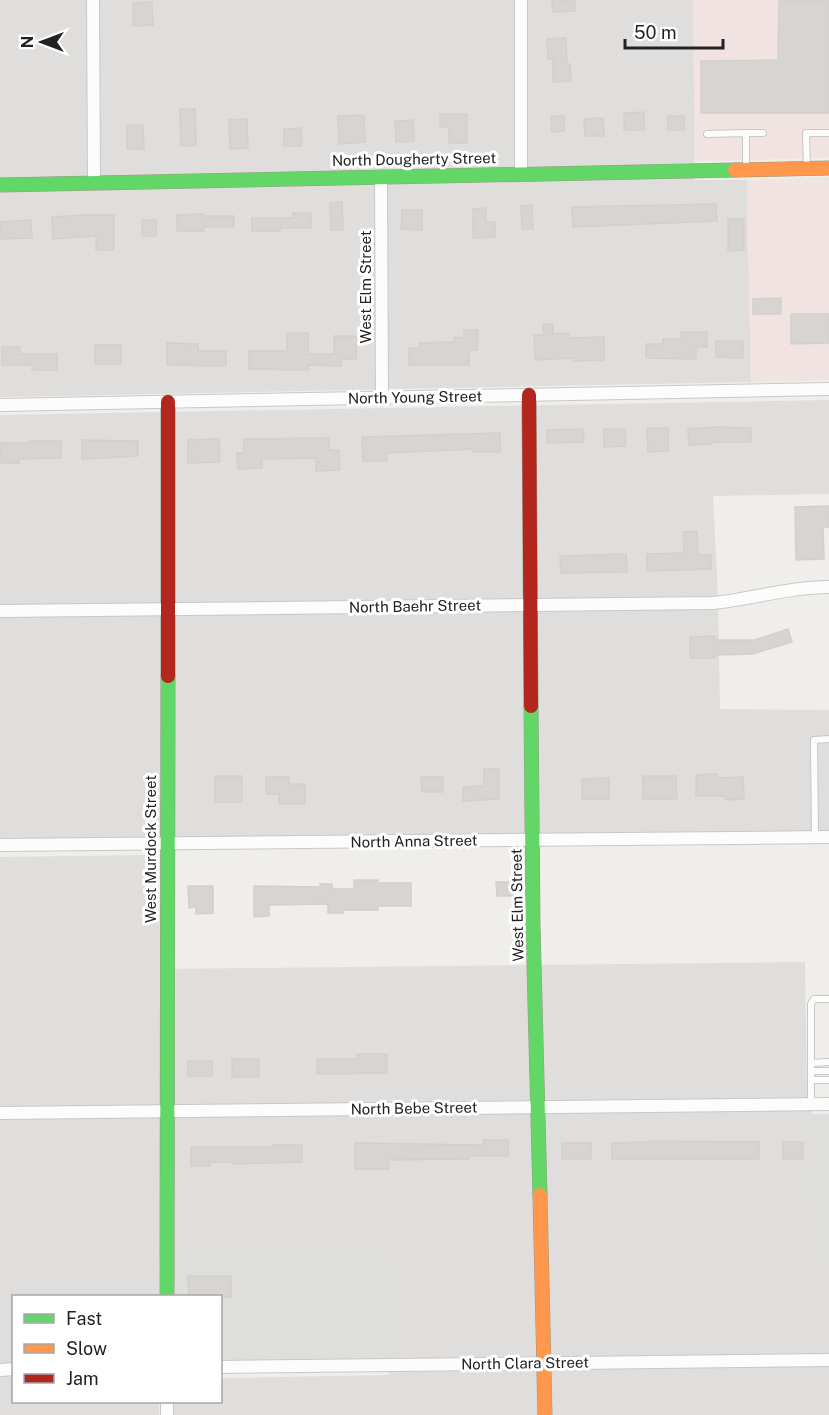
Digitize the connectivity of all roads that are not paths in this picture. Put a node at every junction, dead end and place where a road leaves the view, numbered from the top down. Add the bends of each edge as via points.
1 (93, 0) edge
2 (521, 0) edge
3 (746, 133) junction
4 (764, 133) dead end
5 (829, 133) edge
6 (707, 134) dead end
7 (807, 168) junction
8 (829, 168) edge
9 (746, 169) junction
10 (521, 173) junction
11 (381, 176) junction
12 (94, 182) junction
13 (0, 185) edge
14 (829, 390) edge
15 (529, 395) junction
16 (382, 398) junction
17 (168, 402) junction
18 (0, 405) edge
19 (829, 587) edge
20 (531, 604) junction
21 (167, 608) junction
22 (0, 610) edge
23 (829, 739) edge
24 (815, 837) junction
25 (829, 837) edge
26 (533, 839) junction
27 (166, 843) junction
28 (0, 845) edge
29 (829, 999) edge
30 (829, 1062) edge
31 (811, 1063) junction
32 (811, 1071) junction
33 (829, 1071) edge
34 (812, 1080) junction
35 (829, 1080) edge
36 (812, 1104) junction
37 (829, 1104) edge
38 (538, 1107) junction
39 (166, 1111) junction
40 (0, 1113) edge
41 (167, 1295) edge
42 (829, 1360) edge
43 (544, 1363) junction
44 (222, 1367) edge
45 (545, 1415) edge

1 - 12 street
2 - 10 street
3 - 4 lane
3 - 6 lane
3 - 9 lane
5 - 7 lane via 806,133
7 - 8 street, North Dougherty Street
7 - 9 street, North Dougherty Street
9 - 10 street, North Dougherty Street
10 - 11 street, North Dougherty Street
11 - 12 street, North Dougherty Street
11 - 16 street, West Elm Street
12 - 13 street, North Dougherty Street
14 - 15 street, North Young Street
15 - 16 street, North Young Street
15 - 20 street, West Elm Street
16 - 17 street, North Young Street
17 - 18 street, North Young Street
17 - 21 street, West Murdock Street
19 - 20 street, North Baehr Street via 777,591 713,603
20 - 21 street, North Baehr Street
20 - 26 street, West Elm Street
21 - 22 street, North Baehr Street
21 - 27 street, West Murdock Street
23 - 24 lane via 814,740
24 - 25 street, North Anna Street
24 - 26 street, North Anna Street
26 - 27 street, North Anna Street
26 - 38 street, West Elm Street
27 - 28 street, North Anna Street
27 - 39 street, West Murdock Street
29 - 31 lane via 814,999 811,1004
30 - 31 lane
31 - 32 lane
32 - 33 lane
32 - 34 lane
34 - 35 lane
34 - 36 lane
36 - 37 street, North Bebe Street
36 - 38 street, North Bebe Street
38 - 39 street, North Bebe Street
38 - 43 street, West Elm Street
39 - 40 street, North Bebe Street
39 - 41 street, West Murdock Street
42 - 43 street, North Clara Street
43 - 44 street, North Clara Street
43 - 45 street, West Elm Street

